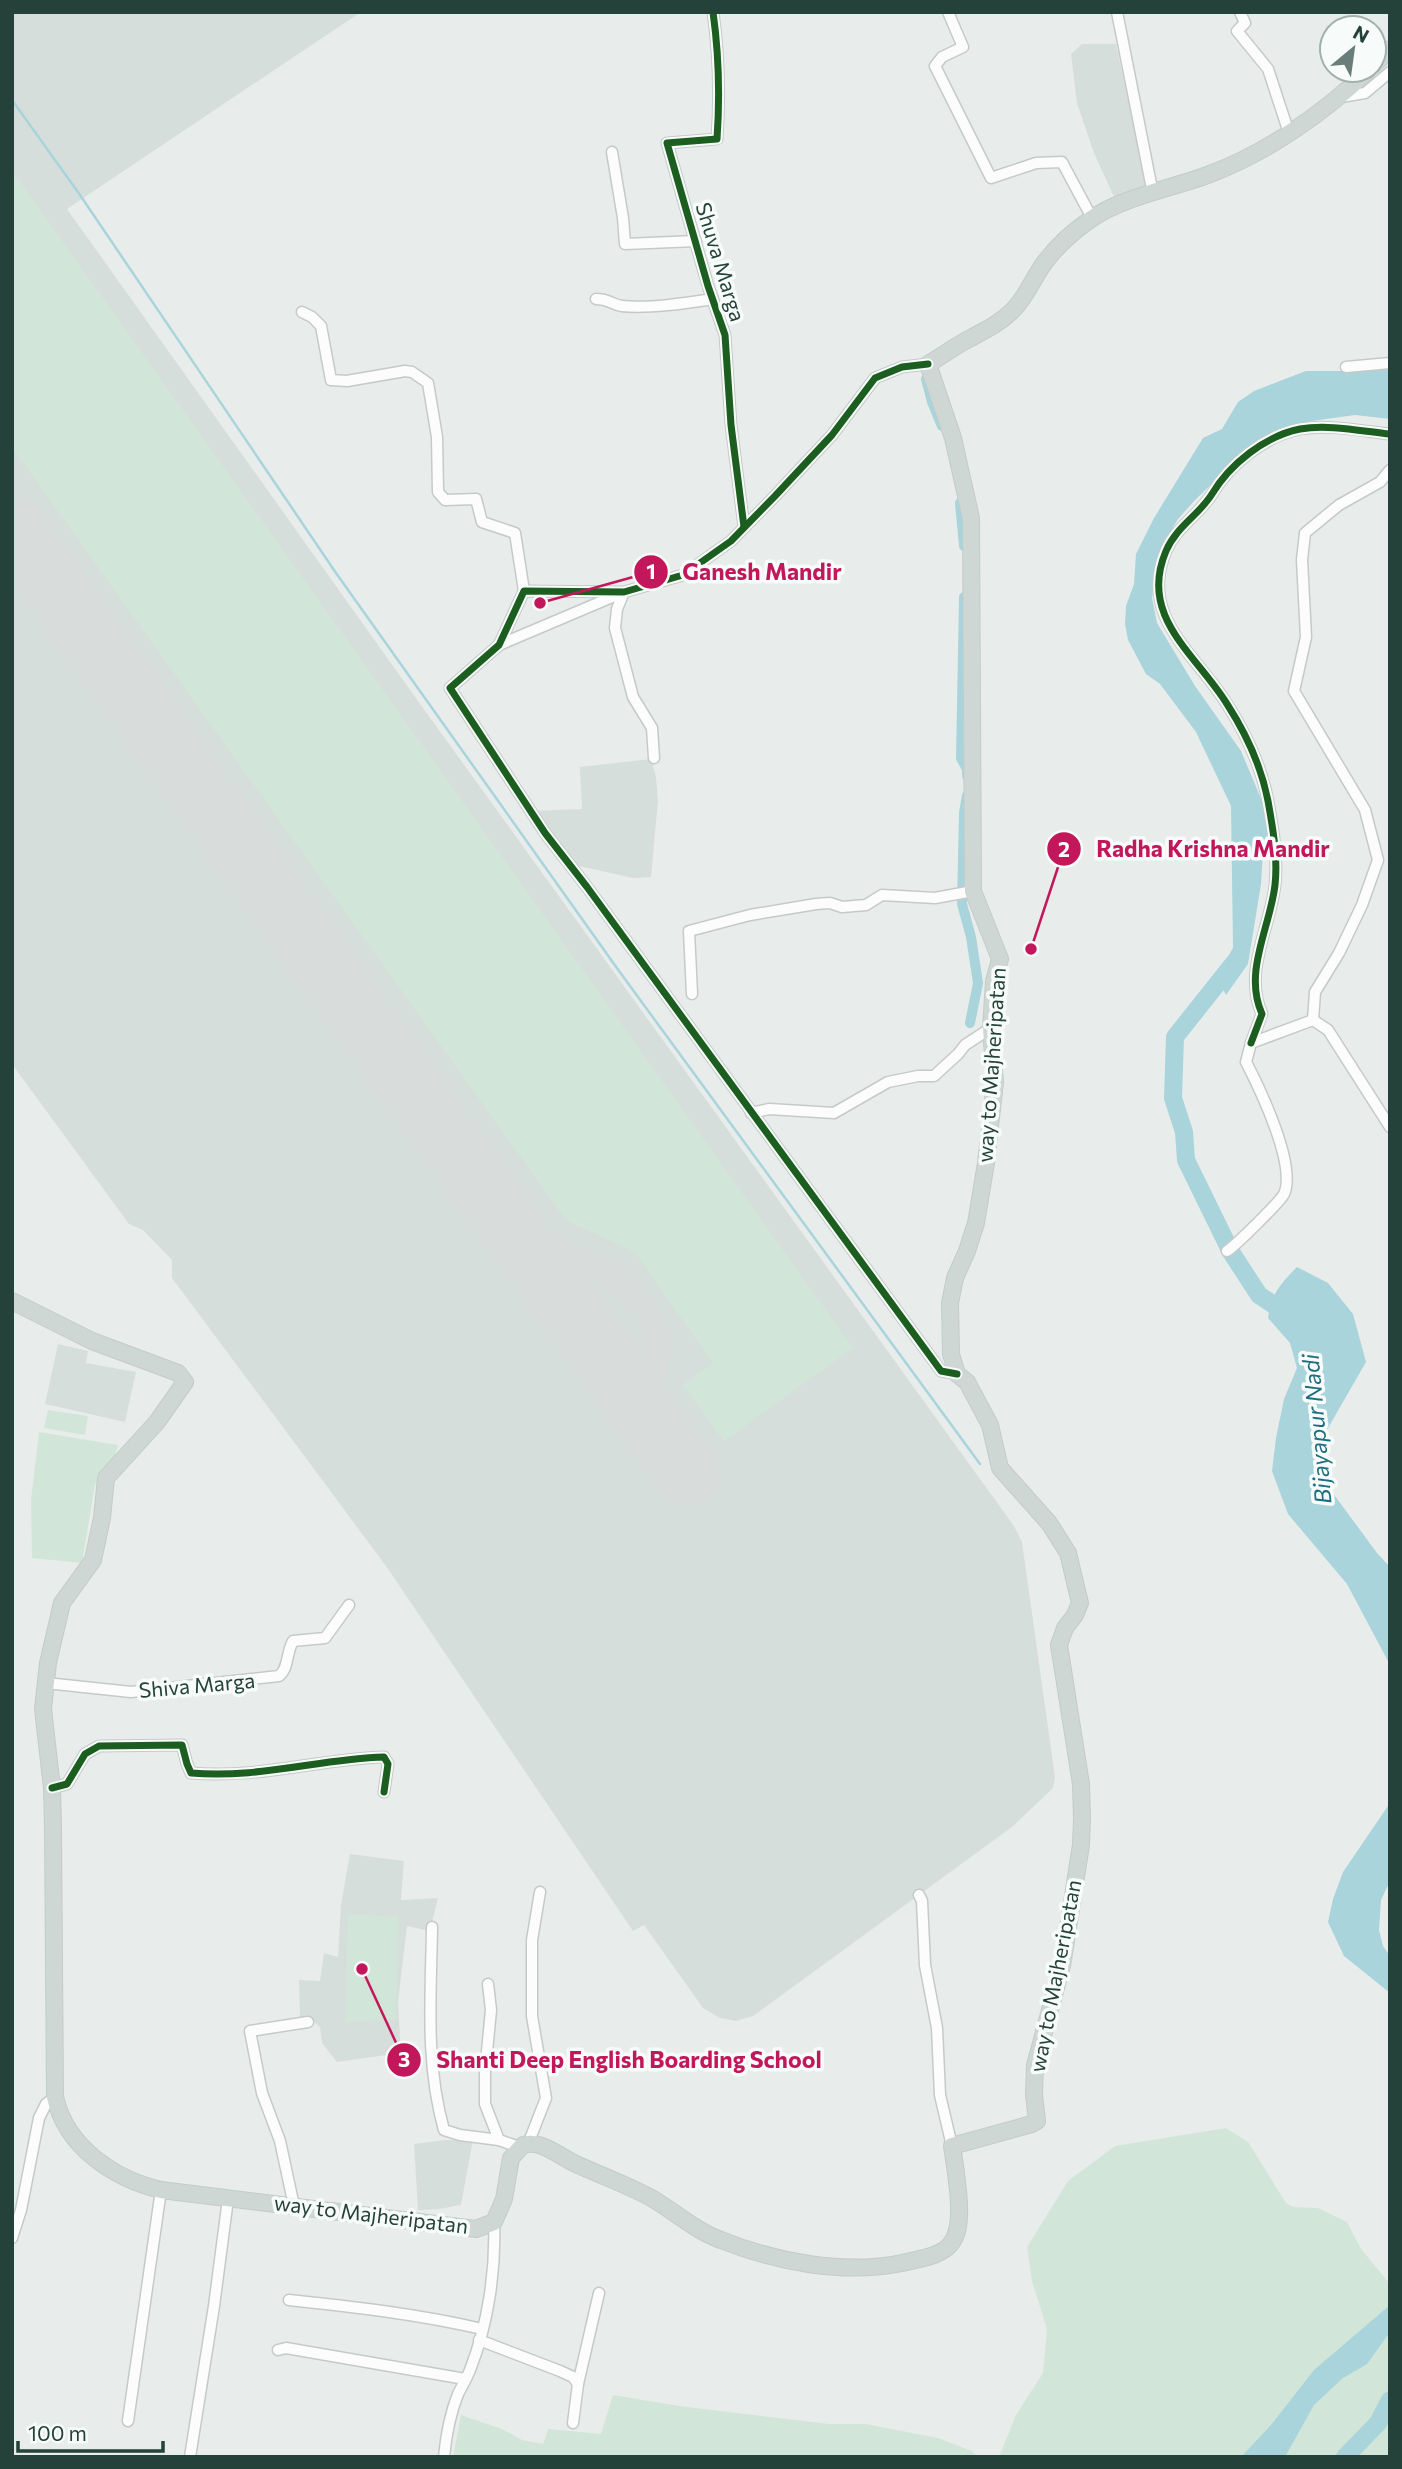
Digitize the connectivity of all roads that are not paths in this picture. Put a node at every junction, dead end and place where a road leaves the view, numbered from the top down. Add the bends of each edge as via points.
1 (713, 12) edge
2 (948, 12) edge
3 (1117, 12) edge
4 (1240, 12) edge
5 (1390, 72) edge
6 (1353, 84) edge
7 (1340, 97) junction
8 (1289, 133) junction
9 (612, 152) dead end
10 (1153, 194) junction
11 (1092, 218) junction
12 (696, 241) junction
13 (596, 299) dead end
14 (713, 299) junction
15 (302, 312) dead end
16 (1390, 363) edge
17 (928, 364) junction
18 (1346, 367) dead end
19 (1390, 434) edge
20 (1390, 470) edge
21 (744, 527) junction
22 (524, 591) junction
23 (624, 592) junction
24 (499, 645) junction
25 (654, 758) dead end
26 (973, 891) junction
27 (692, 994) dead end
28 (1313, 1020) junction
29 (991, 1028) junction
30 (1251, 1043) junction
31 (751, 1113) junction
32 (1390, 1127) edge
33 (1230, 1249) dead end
34 (12, 1301) edge
35 (957, 1374) junction
36 (349, 1605) dead end
37 (46, 1683) junction
38 (52, 1788) junction
39 (384, 1792) dead end
40 (540, 1892) dead end
41 (919, 1895) dead end
42 (432, 1927) dead end
43 (488, 1984) dead end
44 (308, 2022) dead end
45 (55, 2097) junction
46 (499, 2140) junction
47 (524, 2146) junction
48 (952, 2146) junction
49 (162, 2190) junction
50 (228, 2199) junction
51 (294, 2206) junction
52 (494, 2222) junction
53 (12, 2238) edge
54 (599, 2293) dead end
55 (289, 2300) dead end
56 (480, 2335) junction
57 (278, 2350) dead end
58 (466, 2379) junction
59 (578, 2384) junction
60 (128, 2421) dead end
61 (573, 2423) dead end
62 (190, 2457) edge
63 (443, 2457) edge

1 - 12 street, Shuva Marga via 720,96 717,139 667,143
2 - 11 street via 963,47 942,57 935,66 991,178 1036,163 1062,162
3 - 10 street
4 - 8 street via 1245,23 1237,31 1268,69
5 - 7 street via 1365,93
6 - 7 main road
7 - 8 main road
8 - 10 main road via 1213,173
9 - 12 street via 625,244
10 - 11 main road
11 - 17 main road via 1044,263 1014,310
12 - 14 street, Shuva Marga
13 - 14 street via 607,299 619,307
14 - 21 street, Shuva Marga via 725,335
15 - 22 street via 321,326 331,380 347,382 405,371 428,383 437,437 438,492 445,500 476,499 482,522 515,533
16 - 18 street
17 - 21 street via 902,367 875,378 832,435
17 - 26 main road, way to Majheripatan via 953,438 971,518
19 - 30 street via 1300,429 1267,442 1230,471 1183,524 1167,549 1157,578 1161,606 1180,643 1226,701 1255,752 1266,793 1275,845 1275,887 1256,974 1255,998 1262,1014
20 - 28 street via 1380,482 1339,505 1305,533 1306,637 1294,691 1365,810 1378,860 1362,905 1315,992
21 - 23 street via 683,575
22 - 23 street
22 - 24 street
23 - 24 street
23 - 25 street via 615,628 633,698 652,728
24 - 31 street via 452,685 451,691 545,833
26 - 27 street via 934,898 882,895 866,905 842,907 816,904 689,931
26 - 29 main road, way to Majheripatan via 1000,959
28 - 30 street
28 - 32 street via 1328,1030
29 - 31 street via 933,1076 888,1082 835,1113 769,1109
29 - 35 main road, way to Majheripatan via 995,1082 986,1163 976,1223 950,1303 951,1353
30 - 33 street via 1246,1062 1268,1106 1288,1176 1284,1195
31 - 35 street via 941,1371
34 - 37 main road, way to Majheripatan via 92,1341 178,1373 185,1382 157,1422 106,1478 93,1559 62,1603
35 - 48 main road, way to Majheripatan via 967,1382 990,1425 1000,1468 1049,1523 1068,1553 1080,1603 1059,1645 1082,1818 1062,1966 1035,2065 1037,2121
36 - 37 street, Shiva Marga via 325,1638 293,1642 279,1676 131,1692
37 - 38 main road, way to Majheripatan via 43,1709
38 - 39 street via 67,1784 85,1754 99,1746 182,1745 191,1773 221,1776 384,1757 388,1764
38 - 45 main road, way to Majheripatan
40 - 47 street via 532,1940 532,2016 546,2098
41 - 48 street via 940,2095
42 - 46 street via 431,2054 434,2095 444,2130
43 - 46 street via 491,2010 485,2104
44 - 51 street via 250,2031
45 - 49 main road, way to Majheripatan via 71,2133 97,2161 141,2185
45 - 53 street via 40,2118
46 - 47 street
47 - 48 main road via 543,2147 612,2178 720,2240 818,2266 869,2269 931,2256 953,2242 960,2227
47 - 52 main road, way to Majheripatan via 512,2158
49 - 50 main road, way to Majheripatan
49 - 60 street
50 - 51 main road, way to Majheripatan
50 - 62 street
51 - 52 main road, way to Majheripatan via 475,2229
52 - 56 street via 494,2259
54 - 59 street
55 - 56 street via 437,2319
56 - 58 street
56 - 59 street via 573,2377
57 - 58 street
58 - 63 street via 457,2396
59 - 61 street

